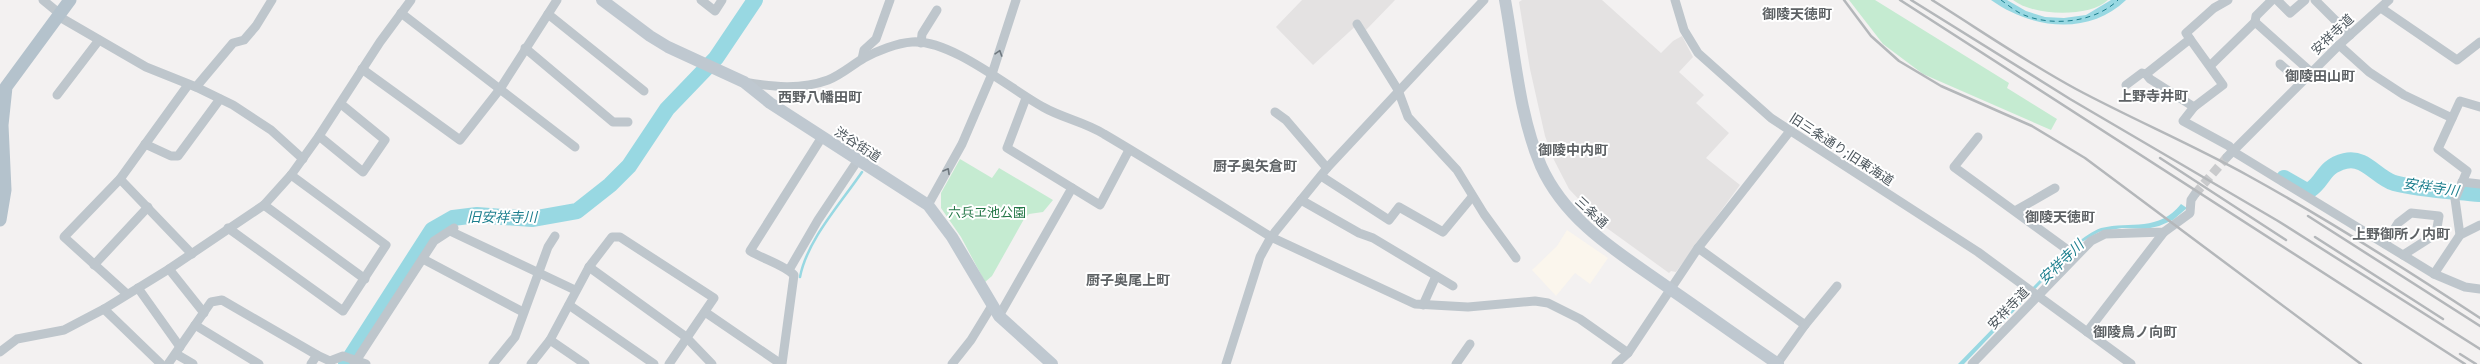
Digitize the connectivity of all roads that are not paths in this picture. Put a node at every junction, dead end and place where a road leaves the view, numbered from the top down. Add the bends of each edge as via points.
1 (42, 0) edge
2 (70, 0) edge
3 (272, 0) edge
4 (411, 0) edge
5 (557, 0) edge
6 (602, 0) edge
7 (701, 0) edge
8 (722, 0) edge
9 (890, 0) edge
10 (1016, 0) edge
11 (1484, 0) edge
12 (1506, 0) edge
13 (1675, 0) edge
14 (2228, 0) edge
15 (2272, 0) edge
16 (2277, 0) edge
17 (2305, 0) edge
18 (2315, 0) edge
19 (2389, 0) edge
20 (2381, 8) junction
21 (937, 10) dead end
22 (401, 13) junction
23 (548, 14) junction
24 (59, 15) junction
25 (2255, 22) junction
26 (1357, 24) dead end
27 (2350, 35) junction
28 (2190, 39) junction
29 (98, 40) junction
30 (921, 43) junction
31 (2480, 43) edge
32 (2339, 45) junction
33 (525, 48) junction
34 (862, 59) junction
35 (2280, 64) dead end
36 (2210, 65) junction
37 (362, 69) junction
38 (2311, 72) junction
39 (992, 74) junction
40 (2146, 74) junction
41 (744, 82) junction
42 (2301, 82) junction
43 (2126, 85) dead end
44 (192, 86) junction
45 (500, 89) junction
46 (3, 90) edge
47 (1398, 90) junction
48 (644, 91) dead end
49 (57, 95) dead end
50 (1026, 98) junction
51 (220, 99) junction
52 (341, 104) junction
53 (2194, 107) junction
54 (2480, 107) edge
55 (1275, 112) dead end
56 (2452, 118) junction
57 (628, 122) dead end
58 (1790, 131) junction
59 (319, 136) junction
60 (822, 137) junction
61 (1978, 137) dead end
62 (146, 144) junction
63 (575, 147) dead end
64 (1129, 150) junction
65 (2231, 155) junction
66 (303, 159) junction
67 (858, 160) junction
68 (1327, 168) junction
69 (291, 174) junction
70 (1321, 176) junction
71 (120, 179) junction
72 (2460, 184) junction
73 (2480, 184) edge
74 (1072, 188) junction
75 (2055, 188) dead end
76 (2195, 194) tunnel mouth
77 (1472, 197) junction
78 (1301, 200) junction
79 (264, 205) junction
80 (928, 206) junction
81 (148, 207) junction
82 (2016, 211) junction
83 (0, 220) edge
84 (2480, 225) edge
85 (228, 228) junction
86 (2164, 232) junction
87 (2460, 235) junction
88 (555, 236) dead end
89 (1271, 237) junction
90 (2385, 244) junction
91 (1698, 248) junction
92 (192, 254) junction
93 (2075, 255) junction
94 (2403, 255) junction
95 (422, 258) junction
96 (1516, 258) dead end
97 (94, 265) junction
98 (589, 267) junction
99 (169, 269) junction
100 (789, 270) junction
101 (539, 273) junction
102 (2434, 274) junction
103 (1436, 276) junction
104 (365, 278) junction
105 (1453, 286) dead end
106 (1837, 286) dead end
107 (138, 288) junction
108 (1672, 289) junction
109 (576, 290) junction
110 (2480, 290) edge
111 (2035, 292) junction
112 (127, 294) junction
113 (993, 304) junction
114 (569, 305) junction
115 (1422, 305) junction
116 (104, 309) junction
117 (524, 312) junction
118 (705, 312) junction
119 (204, 313) junction
120 (999, 316) junction
121 (195, 325) junction
122 (1805, 325) junction
123 (2087, 332) junction
124 (686, 337) junction
125 (550, 340) junction
126 (1470, 344) dead end
127 (178, 350) junction
128 (0, 352) edge
129 (317, 355) junction
130 (1628, 358) edge
131 (356, 362) edge
132 (161, 364) edge
133 (168, 364) edge
134 (193, 364) edge
135 (259, 364) edge
136 (311, 364) edge
137 (366, 364) edge
138 (493, 364) edge
139 (531, 364) edge
140 (585, 364) edge
141 (654, 364) edge
142 (668, 364) edge
143 (712, 364) edge
144 (781, 364) edge
145 (952, 364) edge
146 (1052, 364) edge
147 (1226, 364) edge
148 (1456, 364) edge
149 (1616, 364) edge
150 (1777, 364) edge
151 (1972, 364) edge
152 (2131, 364) edge

1 - 24 street
2 - 24 main road
3 - 44 street via 244,40 233,43
4 - 22 street
5 - 23 street
6 - 41 main road, 渋谷街道 via 650,36
7 - 8 street via 715,11
9 - 34 street via 876,39 864,50
39 -> 10 street
11 - 47 street
12 - 108 main road, 三条通 via 1529,129 1552,186 1564,206 1597,237
13 - 58 street, 旧三条通り;旧東海道 via 1684,30 1698,53 1771,118
14 - 28 street via 2214,8 2186,33
15 - 25 street via 2256,16
16 - 17 street via 2290,13
18 - 27 street
19 - 20 street, 安祥寺道
20 - 27 street, 安祥寺道
20 - 31 street via 2457,60
21 - 30 street via 922,34
22 - 37 street
22 - 45 street
23 - 33 street
23 - 48 street
24 - 29 street
24 - 46 main road
25 - 36 street
25 - 38 street
26 - 47 street
27 - 32 street, 安祥寺道
28 - 36 street
28 - 40 street
29 - 44 street via 146,67
29 - 49 street
30 - 34 street via 895,46
30 - 39 street via 948,51
32 - 38 street, 安祥寺道
32 - 56 street via 2369,72 2404,96
33 - 45 street
33 - 57 street via 613,122
34 - 41 street via 818,83 795,87
35 - 42 street
36 - 53 street via 2223,85
37 - 45 street via 460,140
37 - 52 street
38 - 42 street, 安祥寺道
39 - 50 street
80 -> 39 street via 962,144
40 - 43 street via 2142,73
40 - 53 street
41 - 60 main road, 渋谷街道 via 770,103
42 - 65 street, 安祥寺道
44 - 51 street
44 - 62 street
45 - 63 street
46 - 83 main road via 5,190
47 - 68 street
47 - 77 street via 1408,117 1457,170
50 - 64 street via 1087,125
50 - 74 street via 1007,148
51 - 62 street via 178,156 171,156
51 - 66 street via 271,130
52 - 59 street
52 - 59 street via 385,140 363,172
53 - 65 street via 2183,121 2229,146
54 - 56 street via 2460,101
55 - 68 street via 1286,120
56 - 72 street via 2438,149 2467,171
58 - 91 street
58 - 111 street, 旧三条通り;旧東海道 via 1978,252
59 - 66 street
60 - 67 main road, 渋谷街道
60 - 100 street via 750,251
61 - 82 street via 1954,167
62 - 71 street
64 - 74 street via 1100,205
64 - 89 street
65 - 90 street
66 - 69 street
67 - 80 main road, 渋谷街道
67 - 100 street via 818,220
68 - 70 street
69 - 79 street
69 - 104 street via 386,245
70 - 77 street via 1389,220 1399,207 1443,232
70 - 78 street
71 - 81 street
71 - 97 street via 64,237
72 - 73 street
72 - 87 street via 2455,199
74 - 120 street
75 - 82 street
76 - 86 street via 2191,200 2190,213
77 - 96 street
78 - 89 street
78 - 103 street via 1359,233 1373,238
79 - 85 street
79 - 104 street
80 - 113 main road, 渋谷街道 via 952,237
81 - 92 street
81 - 97 street
82 - 93 street
84 - 87 street
85 - 92 street
85 - 104 street via 343,311
86 - 93 street, 安祥寺道 via 2105,234 2091,241
86 - 123 street
87 - 102 street
88 - 101 street via 548,247
89 - 115 street via 1400,299
89 - 147 street via 1260,257
90 - 94 street
90 - 94 street via 2398,223 2411,213 2439,216 2436,234
91 - 108 street
91 - 122 street
92 - 99 street
93 - 111 street, 安祥寺道
94 - 102 street
95 - 101 street via 434,241 452,229
95 - 117 street
95 - 131 street
97 - 112 street
98 - 109 street
98 - 118 street via 612,237 620,237 714,298
98 - 124 street
99 - 107 street
99 - 119 street
100 - 144 street via 794,275
101 - 109 street
101 - 117 street
102 - 110 street via 2465,288
103 - 105 street
103 - 115 street
106 - 122 street
107 - 112 street
107 - 127 street
108 - 130 street
108 - 150 main road, 三条通
109 - 114 street
111 - 123 street, 旧三条通り;旧東海道
111 - 151 street, 安祥寺道
112 - 116 street
113 - 120 main road, 渋谷街道
113 - 145 street via 971,340
114 - 125 street
114 - 141 street
115 - 130 street via 1468,307 1536,301 1548,303 1580,319
116 - 128 street via 64,330 17,339
116 - 132 street
117 - 138 street via 515,337
118 - 124 street
118 - 144 street
119 - 121 street
119 - 129 street via 211,302 222,300
120 - 146 main road, 渋谷街道
121 - 127 street
121 - 135 street
122 - 150 street
123 - 152 street, 旧三条通り;旧東海道
124 - 142 street
124 - 143 street
125 - 139 street
125 - 140 street
126 - 148 street
127 - 133 street
127 - 134 street
129 - 131 street via 330,361 343,356
129 - 136 street
130 - 149 street
131 - 137 street

